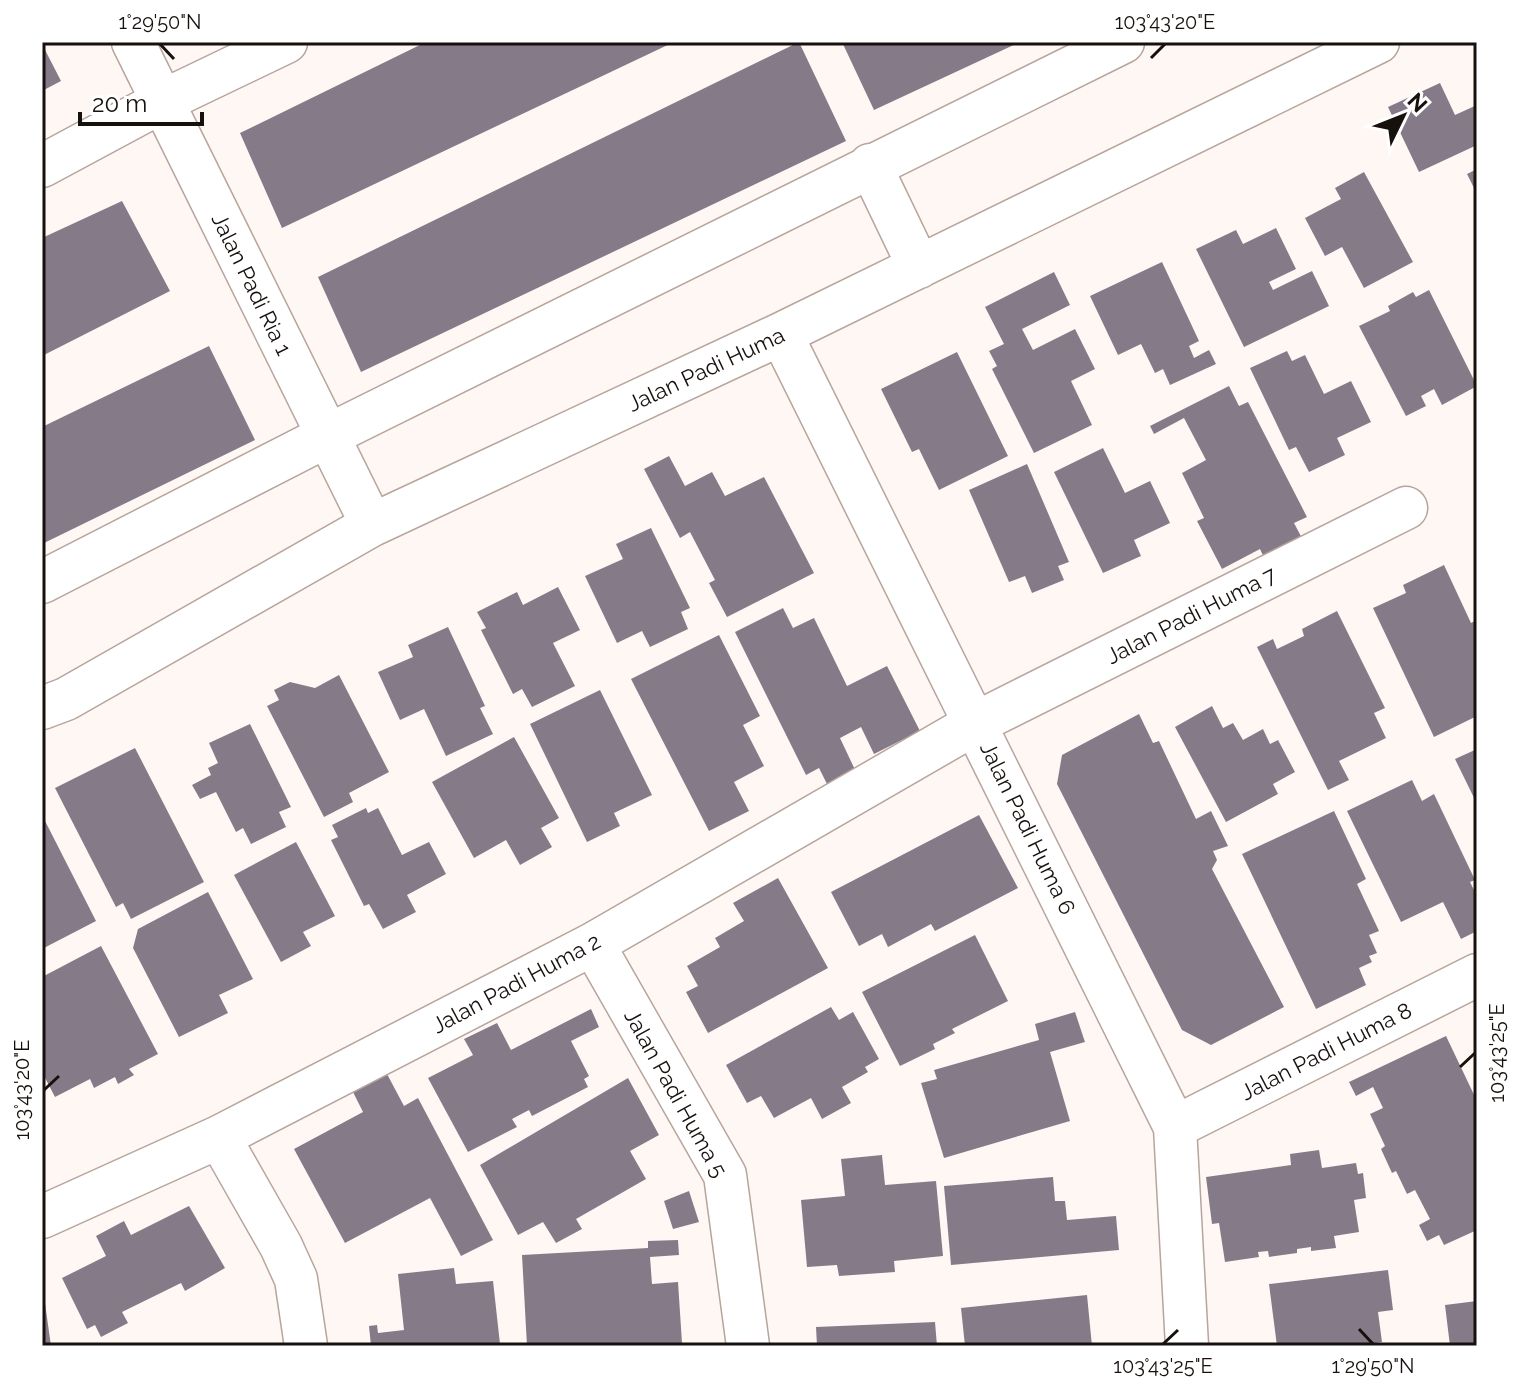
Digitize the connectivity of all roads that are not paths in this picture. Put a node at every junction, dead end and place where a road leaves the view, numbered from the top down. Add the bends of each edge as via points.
1 (133, 42) edge
2 (286, 42) edge
3 (1123, 42) edge
4 (1378, 42) edge
5 (163, 101) junction
6 (870, 165) junction
7 (42, 166) edge
8 (919, 267) junction
9 (781, 334) junction
10 (327, 436) junction
11 (1406, 508) dead end
12 (372, 525) junction
13 (42, 582) edge
14 (42, 708) edge
15 (976, 723) junction
16 (593, 944) junction
17 (1477, 975) edge
18 (1175, 1127) junction
19 (219, 1137) junction
20 (42, 1217) edge
21 (306, 1346) edge
22 (748, 1346) edge
23 (1187, 1346) edge

1 - 5 street, Jalan Padi Ria 1
2 - 5 street
3 - 6 street
4 - 8 street, Jalan Padi Huma
5 - 7 street
5 - 10 street, Jalan Padi Ria 1
6 - 8 street
6 - 10 street
8 - 9 street, Jalan Padi Huma
9 - 12 street, Jalan Padi Huma
9 - 15 street, Jalan Padi Huma 6
10 - 12 street, Jalan Padi Ria 1
10 - 13 street
11 - 15 street, Jalan Padi Huma 7
12 - 14 street, Jalan Padi Huma
15 - 16 street, Jalan Padi Huma 2
15 - 18 street, Jalan Padi Huma 6
16 - 19 street, Jalan Padi Huma 2
16 - 22 street, Jalan Padi Huma 5 via 725,1175
17 - 18 street, Jalan Padi Huma 8
18 - 23 street, Jalan Padi Huma 6
19 - 20 street, Jalan Padi Huma 2
19 - 21 street via 296,1279

